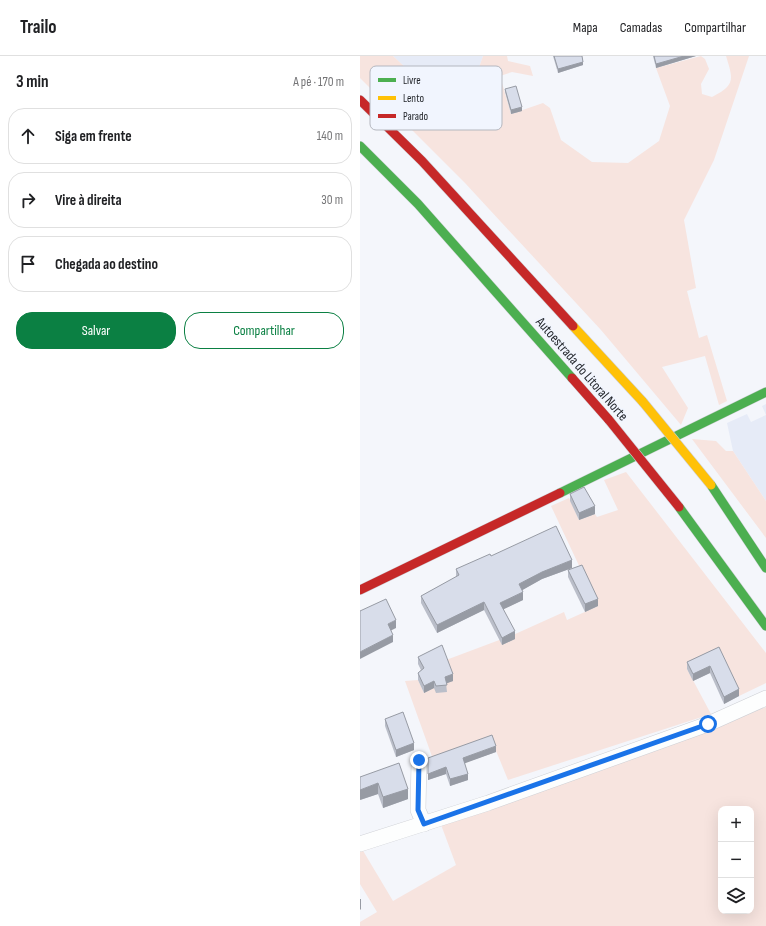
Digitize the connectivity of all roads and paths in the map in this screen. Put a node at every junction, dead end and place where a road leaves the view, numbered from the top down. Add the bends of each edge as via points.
1 (360, 100) edge
2 (370, 110) edge
3 (390, 130) edge
4 (360, 146) edge
5 (766, 392) edge
6 (766, 568) edge
7 (360, 590) edge
8 (766, 626) edge
9 (766, 698) edge
10 (419, 760) dead end
11 (424, 824) junction
12 (360, 844) edge

1 - 2 main road, Autoestrada do Litoral Norte, bridge
3 - 6 main road, Autoestrada do Litoral Norte, bridge via 422,161 643,402 711,485
4 - 8 main road, Autoestrada do Litoral Norte, bridge via 418,204 609,420 679,507
5 - 7 main road
9 - 11 street via 708,724
10 - 11 street via 418,810
11 - 12 street

